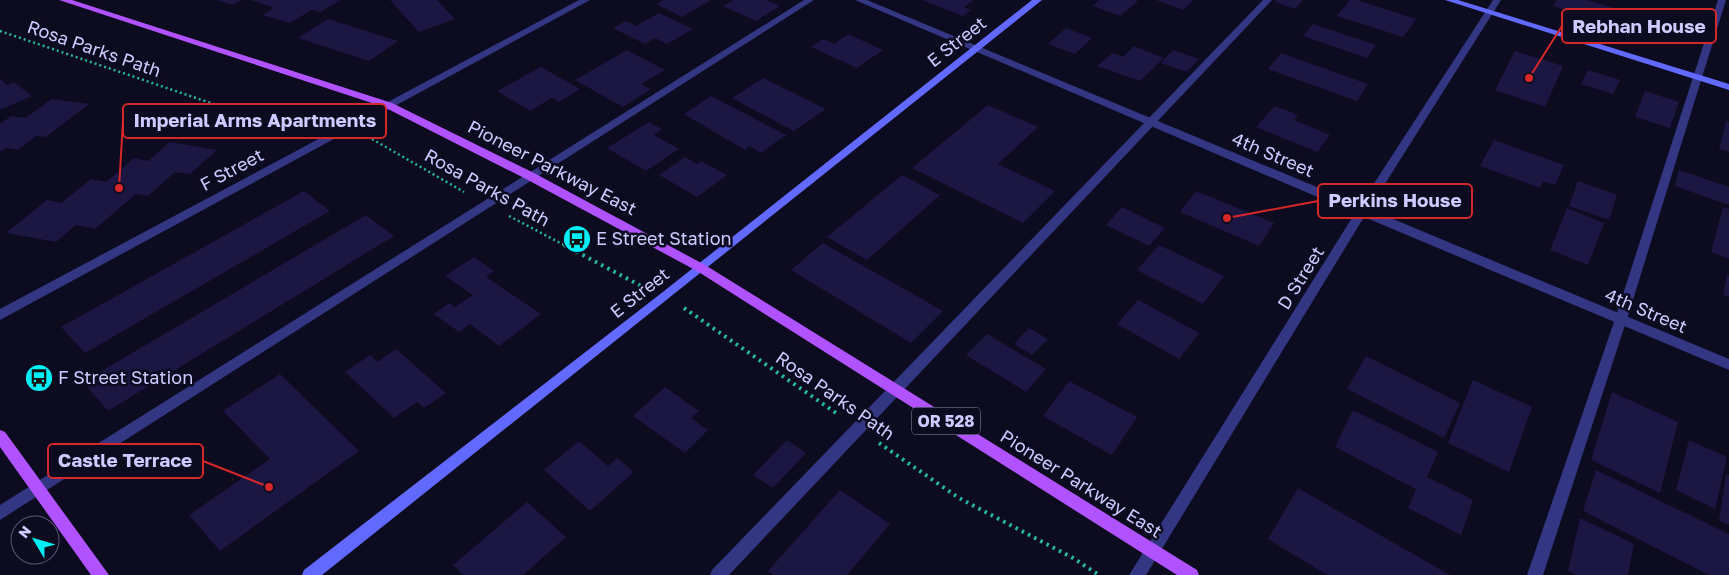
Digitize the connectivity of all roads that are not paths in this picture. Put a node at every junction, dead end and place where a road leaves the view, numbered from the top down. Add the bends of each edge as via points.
1 (63, 0) edge
2 (586, 0) edge
3 (810, 0) edge
4 (859, 0) edge
5 (1038, 0) edge
6 (1268, 0) edge
7 (1449, 0) edge
8 (1497, 0) edge
9 (1722, 0) edge
10 (1489, 12) junction
11 (975, 50) junction
12 (1697, 78) junction
13 (1729, 87) edge
14 (388, 105) junction
15 (1151, 122) junction
16 (530, 176) junction
17 (1362, 211) junction
18 (701, 268) junction
19 (0, 315) edge
20 (1621, 319) junction
21 (1729, 365) edge
22 (895, 389) junction
23 (0, 436) edge
24 (37, 490) junction
25 (0, 513) edge
26 (1153, 551) junction
27 (101, 575) edge
28 (310, 575) edge
29 (718, 575) edge
30 (1137, 575) edge
31 (1191, 575) edge
32 (1535, 575) edge

1 - 14 main road, Pioneer Parkway East / OR 528
2 - 14 street, F Street
3 - 16 street
4 - 11 street, 4th Street
5 - 11 street, E Street
6 - 15 street
7 - 10 street
8 - 10 street, D Street
9 - 12 street
10 - 12 street
10 - 17 street, D Street
11 - 15 street, 4th Street
11 - 18 street, E Street
12 - 13 street
12 - 20 street
14 - 16 main road, Pioneer Parkway East / OR 528
14 - 19 street, F Street
15 - 17 street, 4th Street
15 - 22 street
16 - 18 main road, Pioneer Parkway East / OR 528
16 - 24 street
17 - 20 street, 4th Street
17 - 26 street, D Street
18 - 22 main road, Pioneer Parkway East / OR 528
18 - 28 street, E Street
20 - 21 street, 4th Street
20 - 32 street
22 - 26 main road, Pioneer Parkway East / OR 528
22 - 29 street
23 - 24 main road
24 - 25 street
24 - 27 main road
26 - 30 street, D Street
26 - 31 main road, Pioneer Parkway East / OR 528

